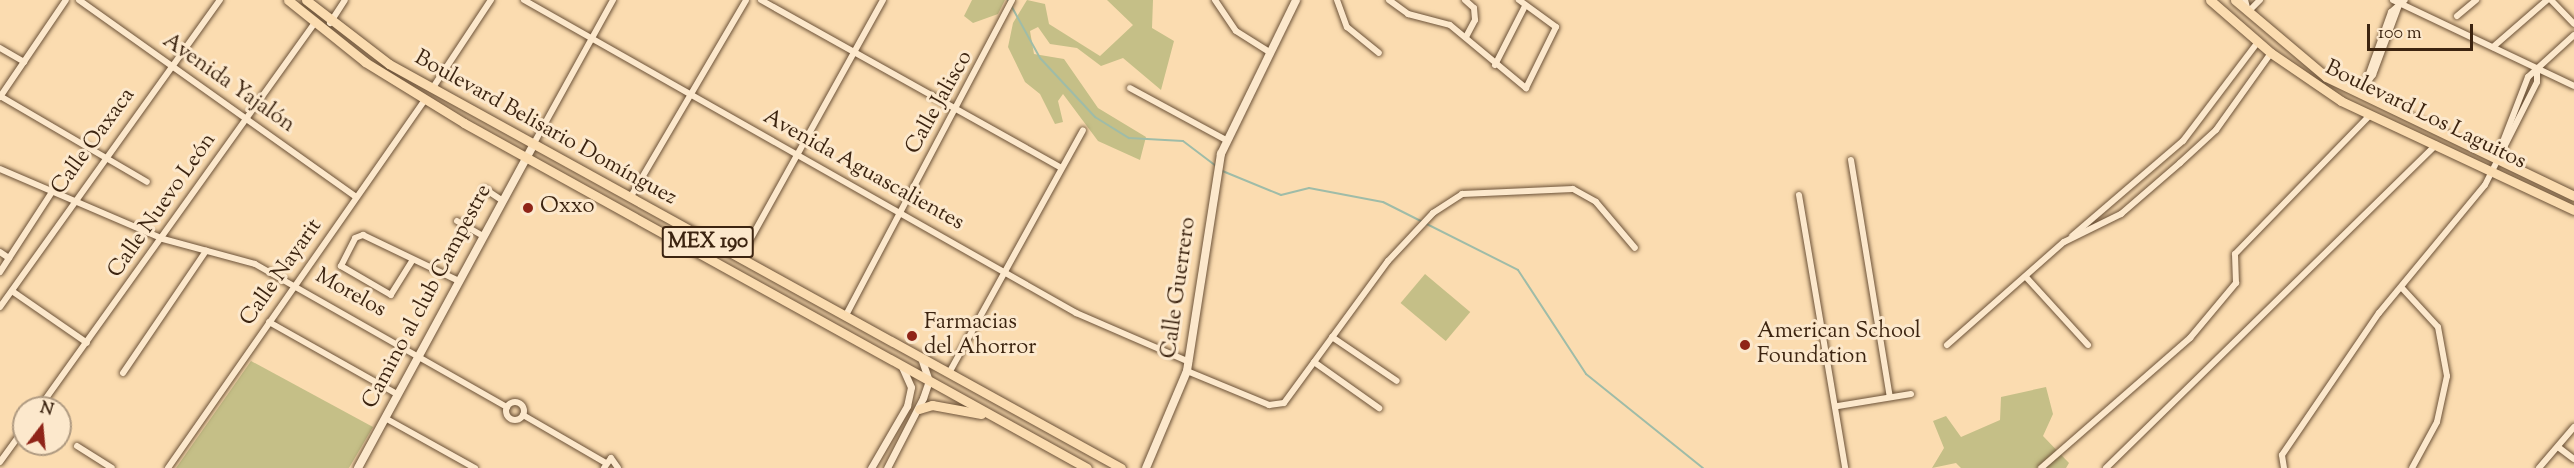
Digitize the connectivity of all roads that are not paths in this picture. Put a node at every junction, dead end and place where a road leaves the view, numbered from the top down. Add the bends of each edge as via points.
1 (66, 0) edge
2 (79, 0) edge
3 (220, 0) edge
4 (288, 0) edge
5 (306, 0) edge
6 (345, 0) edge
7 (491, 0) edge
8 (524, 0) edge
9 (613, 0) edge
10 (746, 0) edge
11 (761, 0) edge
12 (883, 0) edge
13 (1012, 0) edge
14 (1215, 0) edge
15 (1296, 0) edge
16 (1336, 0) edge
17 (1389, 0) edge
18 (1465, 0) edge
19 (2210, 0) edge
20 (2235, 0) edge
21 (2245, 0) edge
22 (2260, 0) edge
23 (2393, 0) edge
24 (2405, 0) edge
25 (2476, 0) edge
26 (2549, 0) edge
27 (1522, 3) edge
28 (2399, 5) junction
29 (2248, 12) junction
30 (2457, 16) dead end
31 (330, 23) junction
32 (314, 24) junction
33 (2574, 24) edge
34 (2574, 35) edge
35 (591, 38) junction
36 (1466, 38) junction
37 (2258, 42) junction
38 (2493, 47) junction
39 (0, 48) edge
40 (855, 50) junction
41 (1271, 52) junction
42 (1379, 53) dead end
43 (2271, 53) junction
44 (24, 63) junction
45 (170, 65) junction
46 (1495, 65) junction
47 (2537, 69) junction
48 (2574, 86) edge
49 (1130, 88) dead end
50 (432, 89) junction
51 (2360, 94) junction
52 (692, 95) junction
53 (0, 96) edge
54 (425, 99) junction
55 (957, 110) junction
56 (2370, 115) junction
57 (246, 119) junction
58 (1083, 130) dead end
59 (1226, 140) junction
60 (2436, 145) junction
61 (533, 146) junction
62 (797, 154) junction
63 (523, 156) junction
64 (2495, 159) junction
65 (107, 160) junction
66 (1851, 160) dead end
67 (1062, 168) junction
68 (0, 169) edge
69 (2493, 172) junction
70 (147, 182) dead end
71 (485, 189) dead end
72 (52, 192) junction
73 (1799, 195) dead end
74 (2574, 196) edge
75 (356, 197) junction
76 (630, 198) junction
77 (500, 199) junction
78 (73, 201) junction
79 (2574, 210) edge
80 (900, 213) junction
81 (457, 221) dead end
82 (481, 235) junction
83 (163, 239) junction
84 (2064, 242) junction
85 (1635, 248) dead end
86 (206, 251) junction
87 (0, 252) edge
88 (9, 258) junction
89 (740, 258) junction
90 (412, 261) junction
91 (0, 272) edge
92 (1004, 272) junction
93 (2026, 277) junction
94 (457, 280) junction
95 (297, 285) junction
96 (2402, 288) junction
97 (12, 291) junction
98 (0, 308) edge
99 (845, 317) junction
100 (270, 322) junction
101 (1332, 337) junction
102 (87, 343) junction
103 (1947, 345) dead end
104 (2088, 345) dead end
105 (417, 355) junction
106 (921, 358) junction
107 (1314, 362) junction
108 (901, 365) junction
109 (1188, 366) junction
110 (123, 373) dead end
111 (949, 373) junction
112 (928, 381) junction
113 (1397, 381) dead end
114 (397, 394) junction
115 (1911, 394) dead end
116 (48, 396) edge
117 (1890, 397) junction
118 (1838, 406) junction
119 (507, 407) junction
120 (1379, 408) dead end
121 (919, 409) junction
122 (523, 416) junction
123 (385, 418) junction
124 (996, 418) junction
125 (2574, 427) edge
126 (12, 446) edge
127 (77, 446) dead end
128 (2558, 447) junction
129 (2574, 459) edge
130 (0, 462) edge
131 (604, 465) edge
132 (112, 468) edge
133 (168, 468) edge
134 (358, 468) edge
135 (476, 468) edge
136 (618, 468) edge
137 (871, 468) edge
138 (887, 468) edge
139 (1087, 468) edge
140 (1121, 468) edge
141 (1146, 468) edge
142 (1845, 468) edge
143 (2041, 468) edge
144 (2106, 468) edge
145 (2284, 468) edge
146 (2412, 468) edge
147 (2539, 468) edge

1 - 44 street
2 - 45 street, Avenida Yajalón
3 - 45 street, Calle Oaxaca
4 - 32 main road, Boulevard Belisario Domínguez / MEX 190
5 - 31 main road, Boulevard Belisario Domínguez / MEX 190
6 - 31 street
7 - 50 street
8 - 35 street, Avenida Aguascalientes
9 - 35 street
10 - 52 street
11 - 40 street
12 - 40 street
13 - 55 street, Calle Jalisco
14 - 41 street via 1236,31
15 - 41 main road, Calle Guerrero
16 - 42 street via 1347,27
17 - 36 street via 1408,14 1439,19
18 - 36 street via 1474,8 1475,20
19 - 37 main road, Boulevard Los Laguitos
20 - 29 main road, Boulevard Los Laguitos
21 - 29 street
22 - 29 street
23 - 28 street
24 - 28 street
25 - 30 street
26 - 33 street
26 - 38 street
27 - 46 street
27 - 46 street via 1556,27 1526,88
28 - 38 street
28 - 51 street
29 - 51 main road, Boulevard Los Laguitos via 2304,62
31 - 50 main road, Boulevard Belisario Domínguez / MEX 190
32 - 54 main road, Boulevard Belisario Domínguez / MEX 190
32 - 57 street, Calle Nuevo León
34 - 47 street
35 - 52 street, Avenida Aguascalientes
35 - 61 street
36 - 46 street
37 - 43 main road, Boulevard Los Laguitos
37 - 84 street via 2182,141
38 - 47 street
39 - 44 street
40 - 55 street
40 - 62 street
41 - 59 main road, Calle Guerrero
43 - 56 main road, Boulevard Los Laguitos
43 - 84 street via 2216,130 2180,163 2121,214
44 - 53 street
45 - 57 street, Avenida Yajalón
45 - 65 street, Calle Oaxaca
47 - 48 street
47 - 64 street via 2537,82 2509,140 2502,144
49 - 59 street
50 - 61 main road, Boulevard Belisario Domínguez / MEX 190
51 - 64 main road, Boulevard Los Laguitos
52 - 62 street, Avenida Aguascalientes
52 - 76 street
53 - 65 street
54 - 63 main road, Boulevard Belisario Domínguez / MEX 190
54 - 75 street, Calle Nayarit
55 - 67 street
55 - 80 street, Calle Jalisco
56 - 60 main road, Boulevard Los Laguitos
56 - 143 street via 2235,254 2236,283 2190,338
57 - 75 street, Avenida Yajalón
57 - 83 street, Calle Nuevo León
58 - 67 street
59 - 109 main road, Calle Guerrero via 1215,176
60 - 69 main road, Boulevard Los Laguitos
60 - 144 street
61 - 63 main road, Camino al club Campestre
61 - 76 main road, Boulevard Belisario Domínguez / MEX 190
62 - 80 street, Avenida Aguascalientes
62 - 89 street
63 - 77 main road, Camino al club Campestre
63 - 108 main road, Boulevard Belisario Domínguez / MEX 190
64 - 69 street
64 - 74 main road, Boulevard Los Laguitos
65 - 70 street
65 - 78 street, Calle Oaxaca
66 - 117 street
67 - 92 street
68 - 72 street, Morelos
69 - 79 main road, Boulevard Los Laguitos
69 - 96 street
71 - 77 street
72 - 78 street, Morelos
72 - 88 street
73 - 118 street
75 - 95 street, Calle Nayarit
76 - 89 main road, Boulevard Belisario Domínguez / MEX 190
77 - 82 main road, Camino al club Campestre
78 - 83 street, Morelos
78 - 97 street, Calle Oaxaca
80 - 92 street, Avenida Aguascalientes
80 - 99 street, Calle Jalisco
81 - 82 street
82 - 94 main road, Camino al club Campestre
83 - 86 street, Morelos
83 - 102 street, Calle Nuevo León
84 - 93 street
85 - 101 street via 1596,202 1573,189 1462,194 1419,226
86 - 95 street, Morelos via 255,264
86 - 110 street
87 - 88 street
88 - 91 street
89 - 99 main road, Boulevard Belisario Domínguez / MEX 190
90 - 90 street via 365,236 355,238 341,268 391,295
90 - 94 street
92 - 109 street, Avenida Aguascalientes via 1106,329
92 - 111 street
93 - 103 street
93 - 104 street
94 - 105 main road, Camino al club Campestre
95 - 100 street, Calle Nayarit
95 - 105 street, Morelos
96 - 145 street via 2282,455
96 - 146 street via 2438,327 2447,376 2437,422
97 - 98 street, Calle Oaxaca
97 - 102 street
99 - 106 main road, Boulevard Belisario Domínguez / MEX 190
100 - 114 street
100 - 133 street, Calle Nayarit
101 - 107 street
101 - 113 street
102 - 116 street, Calle Nuevo León
105 - 114 main road, Camino al club Campestre
105 - 119 street, Morelos
106 - 111 main road, Boulevard Belisario Domínguez / MEX 190
106 - 112 street
107 - 109 street, Avenida Aguascalientes via 1276,407
107 - 120 street
108 - 112 main road, Boulevard Belisario Domínguez / MEX 190
108 - 137 street via 911,387 907,406
109 - 141 main road, Calle Guerrero
111 - 140 main road, Boulevard Belisario Domínguez / MEX 190
112 - 121 street
112 - 124 main road, Boulevard Belisario Domínguez / MEX 190
114 - 123 main road, Camino al club Campestre
115 - 117 street
117 - 118 street
118 - 142 street
119 - 122 street via 509,418
119 - 122 street via 521,404
121 - 124 main road via 951,407
121 - 138 street
122 - 131 street
123 - 134 main road, Camino al club Campestre
123 - 135 street
124 - 139 main road, Boulevard Belisario Domínguez / MEX 190
125 - 128 street
126 - 130 street
127 - 132 street
128 - 129 street
128 - 147 street
131 - 136 street via 613,458

